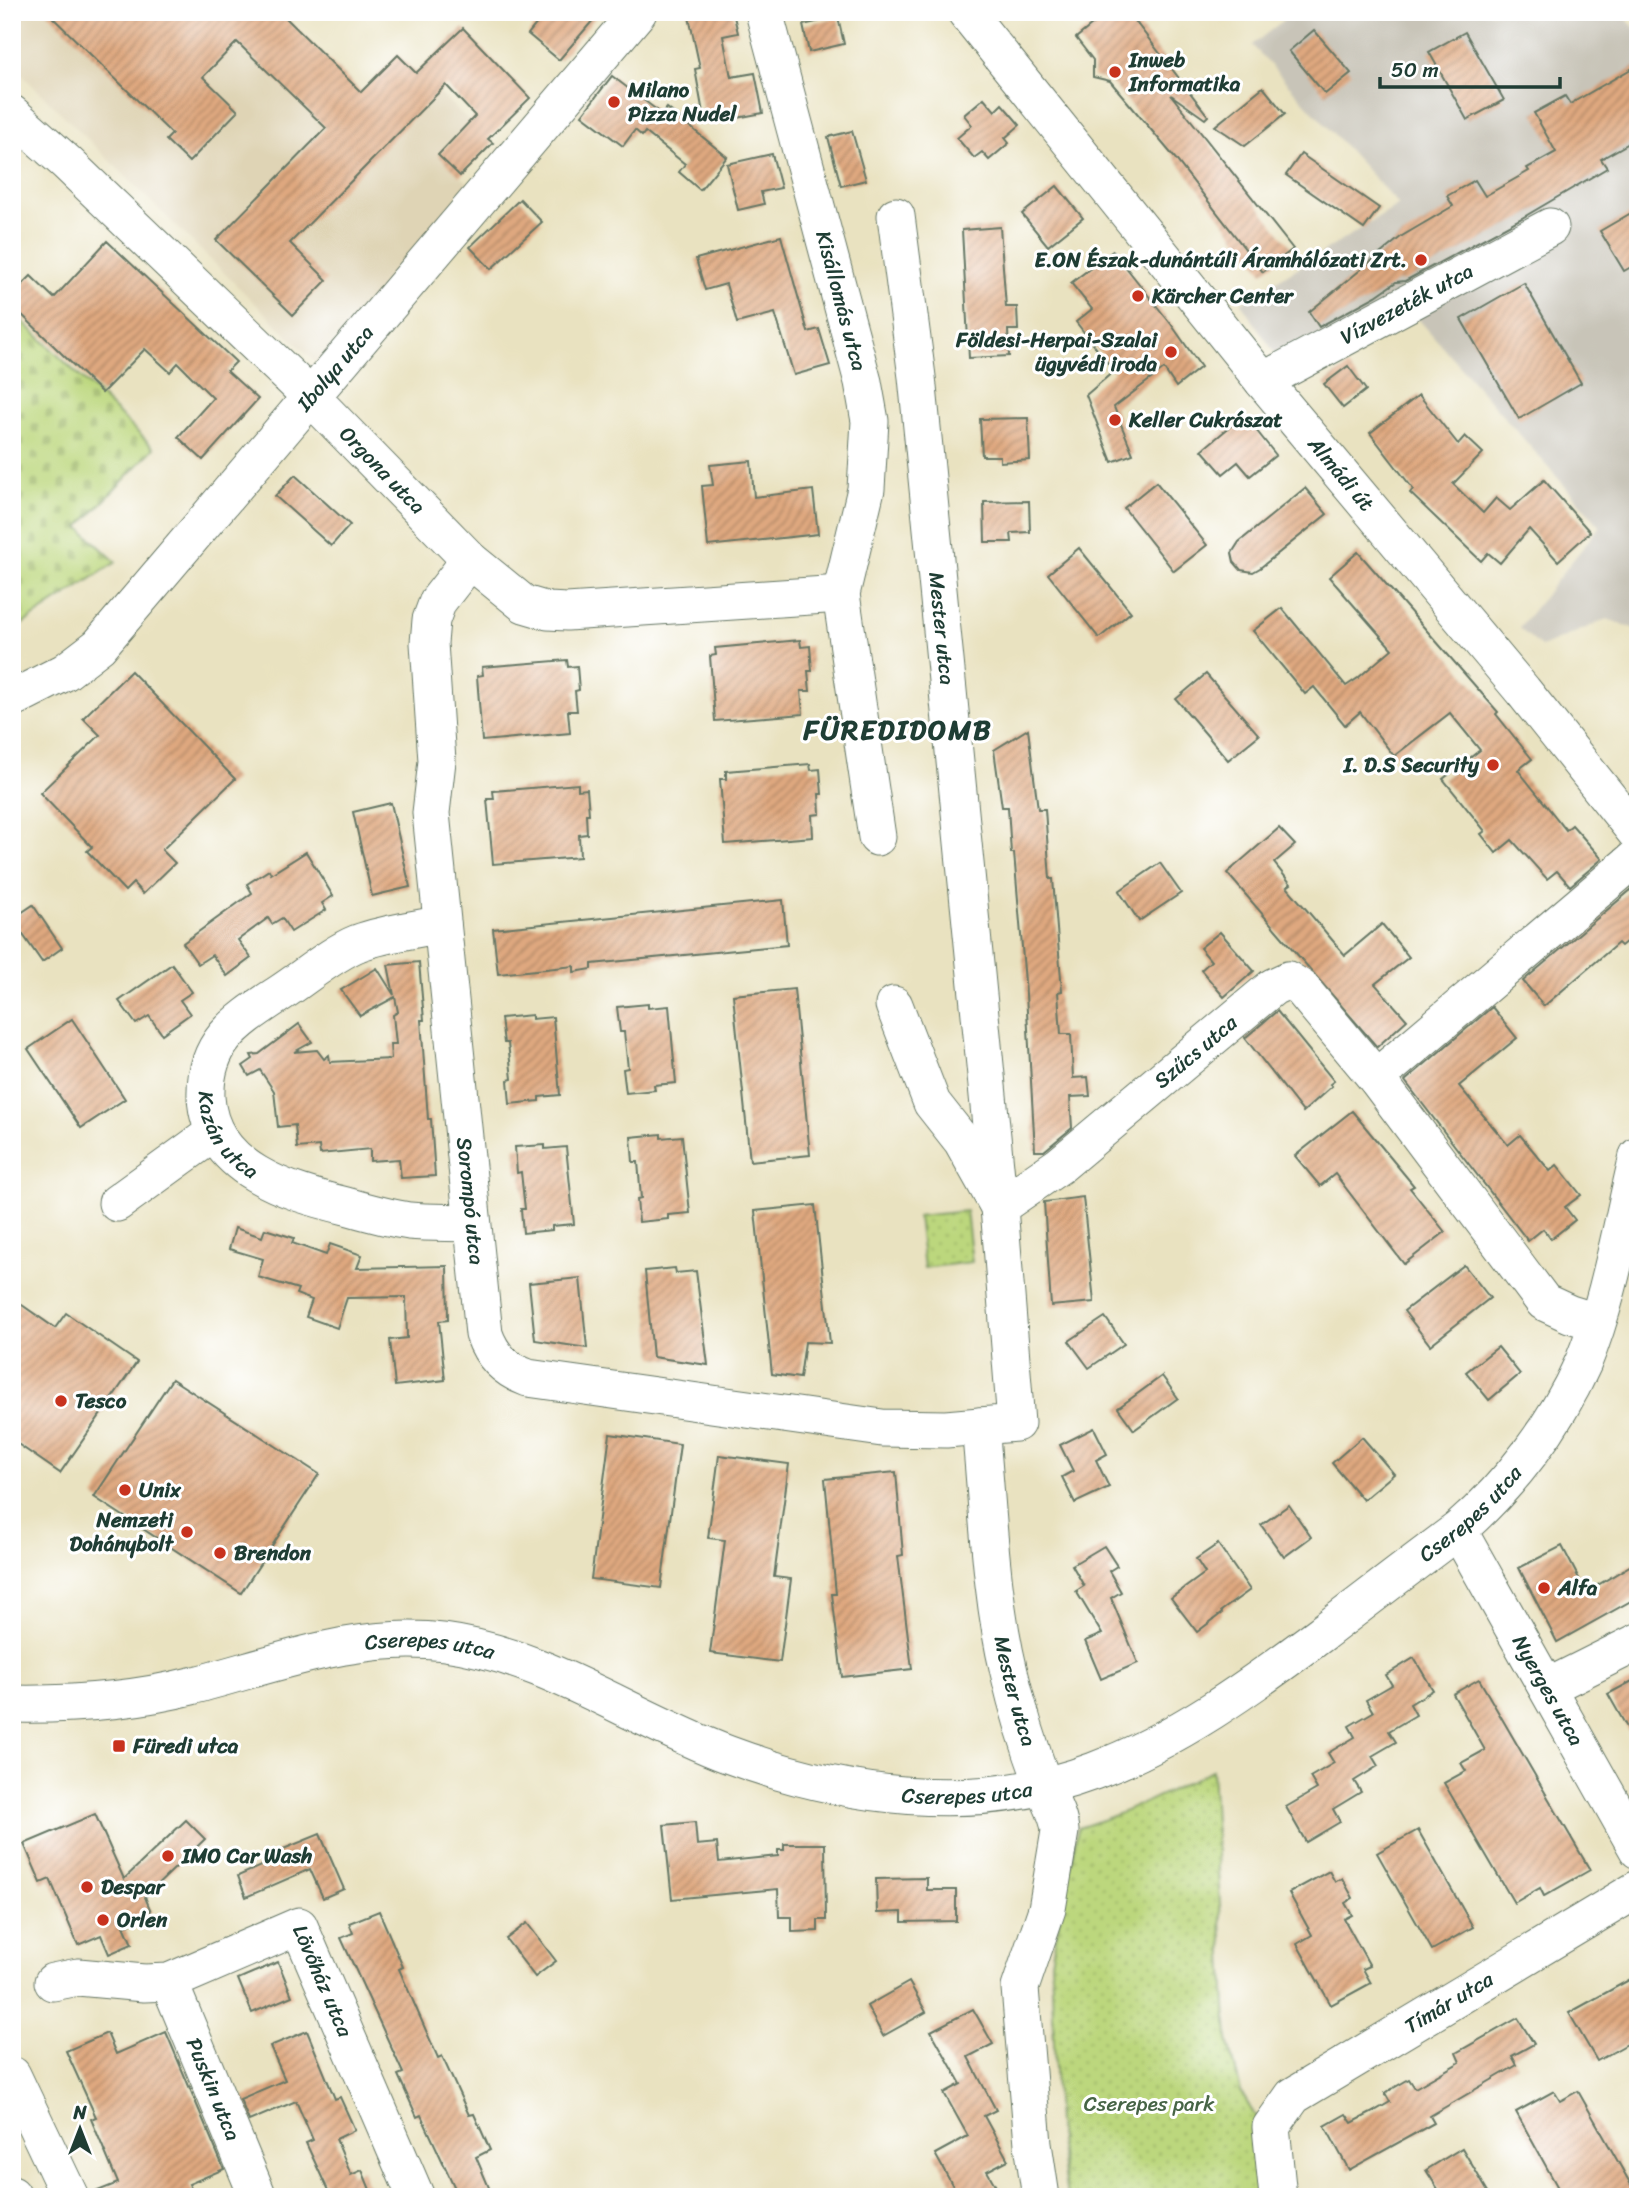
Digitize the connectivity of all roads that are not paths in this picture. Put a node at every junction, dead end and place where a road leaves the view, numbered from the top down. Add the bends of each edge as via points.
1 (638, 12) edge
2 (764, 12) edge
3 (966, 12) edge
4 (12, 114) edge
5 (896, 216) dead end
6 (1550, 227) dead end
7 (1263, 382) junction
8 (310, 397) junction
9 (470, 560) junction
10 (841, 594) junction
11 (12, 699) edge
12 (1638, 835) edge
13 (877, 837) dead end
14 (1638, 856) edge
15 (442, 924) junction
16 (894, 1005) dead end
17 (1376, 1078) junction
18 (215, 1132) junction
19 (1638, 1156) edge
20 (117, 1203) dead end
21 (999, 1207) junction
22 (472, 1223) junction
23 (1597, 1322) junction
24 (980, 1426) junction
25 (1458, 1530) junction
26 (1638, 1642) edge
27 (1548, 1687) junction
28 (16, 1706) edge
29 (1044, 1786) junction
30 (1636, 1844) edge
31 (1638, 1889) edge
32 (53, 1982) dead end
33 (169, 1982) junction
34 (12, 2075) edge
35 (70, 2197) edge
36 (258, 2197) edge
37 (416, 2197) edge
38 (1041, 2197) edge
39 (1278, 2197) edge

1 - 8 street, Ibolya utca
2 - 10 street, Kisállomás utca via 870,421 866,489
3 - 7 street, Almádi út
4 - 8 street, Orgona utca
5 - 21 street, Mester utca via 917,377
6 - 7 street, Vízvezeték utca
7 - 12 street, Almádi út
8 - 9 street, Orgona utca
8 - 11 street, Ibolya utca via 99,646 65,672
9 - 10 street, Orgona utca via 524,604 548,611
9 - 15 street, Sorompó utca via 438,601 429,643 438,761 431,825
10 - 13 street
14 - 17 street
15 - 18 street, Kazán utca via 357,944 237,1023 220,1041 206,1084
15 - 22 street, Sorompó utca
16 - 21 street, Mester utca via 932,1102 962,1141
17 - 21 street, Szűcs utca via 1301,988 1288,980 1273,987 1060,1165
17 - 23 street, Szűcs utca via 1544,1301
18 - 20 street
18 - 22 street, Kazán utca via 245,1166 282,1188 395,1219
19 - 23 street, Cserepes utca
21 - 24 street, Mester utca via 1016,1423
22 - 24 street, Sorompó utca via 484,1334 495,1356 515,1374 882,1428
23 - 25 street, Cserepes utca via 1583,1362 1541,1438 1480,1511
24 - 29 street, Mester utca via 1008,1667
25 - 27 street, Nyerges utca
25 - 29 street, Cserepes utca via 1254,1684 1198,1720 1093,1772
26 - 27 street
27 - 30 street, Nyerges utca
28 - 29 street, Cserepes utca via 128,1699 325,1650 388,1641 442,1642 533,1666 721,1752 804,1779 933,1797
29 - 38 street, Mester utca via 1060,1831 1047,1909 1020,1988
31 - 39 street, Tímár utca via 1293,2096 1271,2127
32 - 33 street, Lövőház utca via 78,1977
33 - 36 street, Puskin utca
33 - 37 street, Lövőház utca via 299,1926
34 - 35 street

